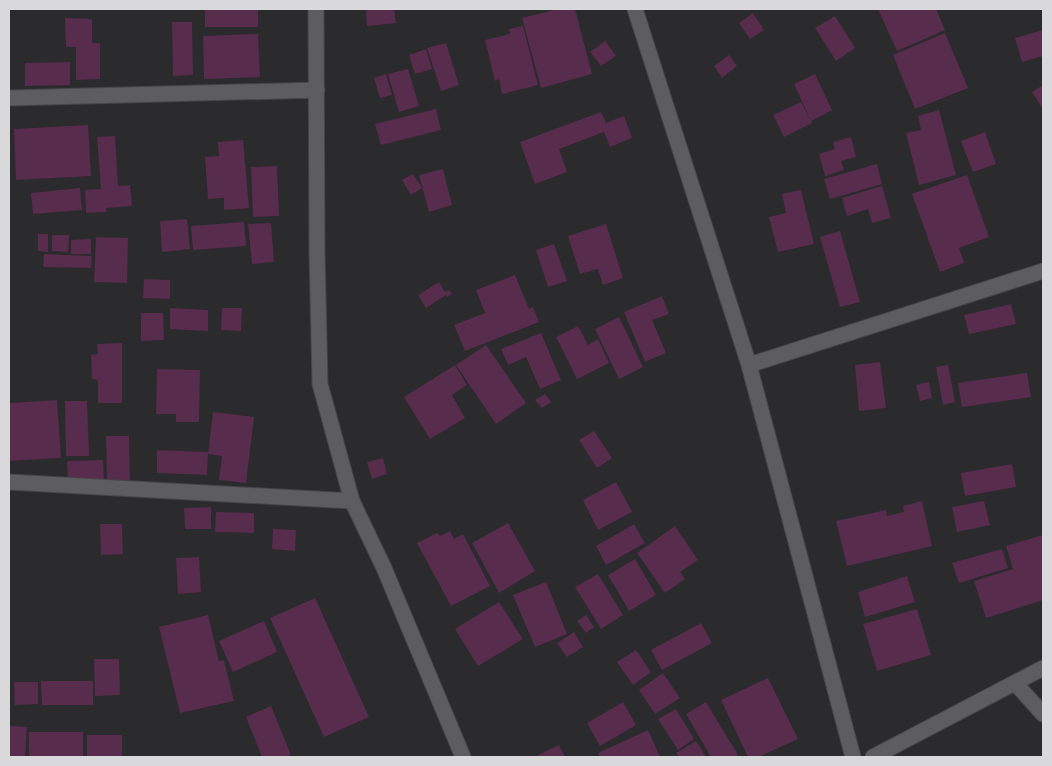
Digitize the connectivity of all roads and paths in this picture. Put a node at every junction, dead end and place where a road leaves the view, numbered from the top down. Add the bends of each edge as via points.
1 (316, 9) edge
2 (635, 9) edge
3 (316, 90) junction
4 (9, 98) edge
5 (1043, 271) edge
6 (749, 365) junction
7 (9, 482) edge
8 (352, 501) junction
9 (1043, 668) edge
10 (1015, 683) junction
11 (1043, 714) edge
12 (464, 757) edge
13 (853, 757) edge
14 (873, 757) edge

1 - 3 street
2 - 6 street
3 - 4 street
3 - 8 street via 320,384
5 - 6 street
6 - 13 street
7 - 8 street
8 - 12 street
9 - 10 street
10 - 11 street
10 - 14 street

